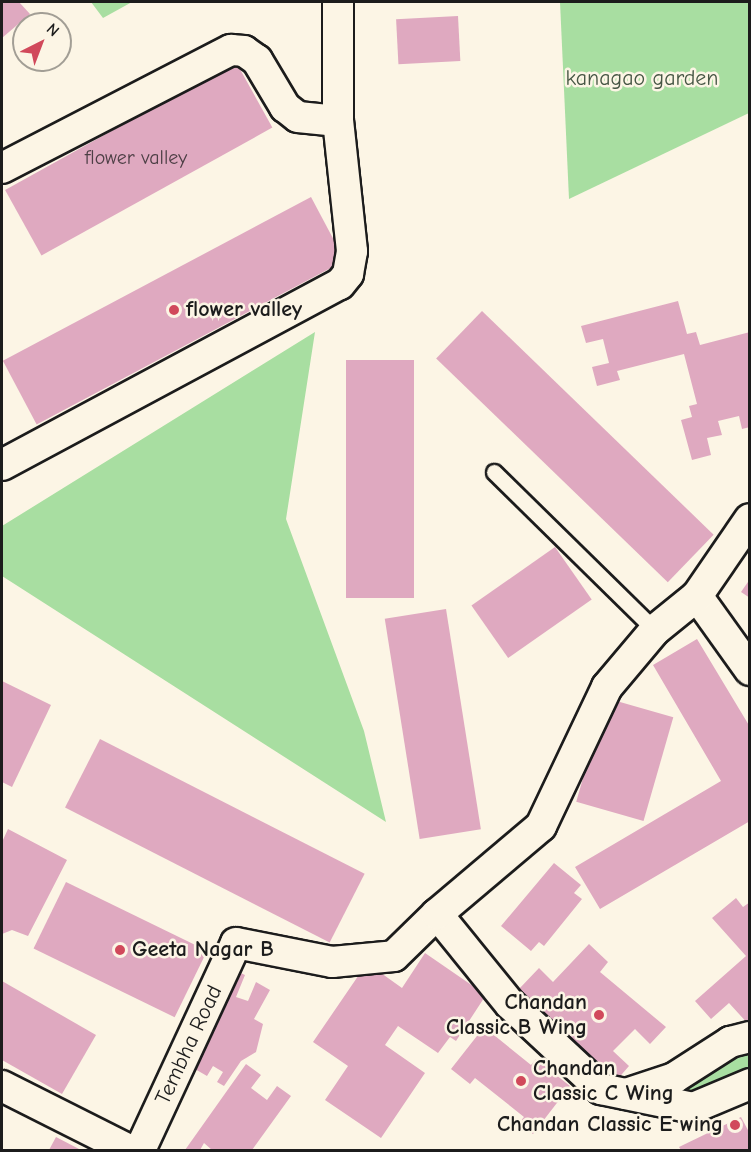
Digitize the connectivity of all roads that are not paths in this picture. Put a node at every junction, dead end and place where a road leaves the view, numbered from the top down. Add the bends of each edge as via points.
1 (338, 2) edge
2 (338, 121) junction
3 (2, 168) edge
4 (2, 465) edge
5 (494, 472) dead end
6 (750, 519) edge
7 (697, 596) junction
8 (655, 630) junction
9 (750, 670) edge
10 (437, 914) junction
11 (750, 1037) edge
12 (750, 1084) edge
13 (2, 1086) edge
14 (623, 1095) junction
15 (129, 1150) edge
16 (140, 1150) edge

1 - 2 street
2 - 3 street via 298,117 285,107 257,60 244,51 231,50
2 - 4 street via 352,263 340,284
5 - 8 lane
6 - 7 street
7 - 8 street
7 - 9 street
8 - 10 street via 607,687 541,826
10 - 14 street via 510,1004 601,1089
10 - 16 street, Tembha Road via 394,956 332,962 236,943
11 - 14 street via 729,1042 674,1078
12 - 14 street via 693,1108
13 - 15 street

